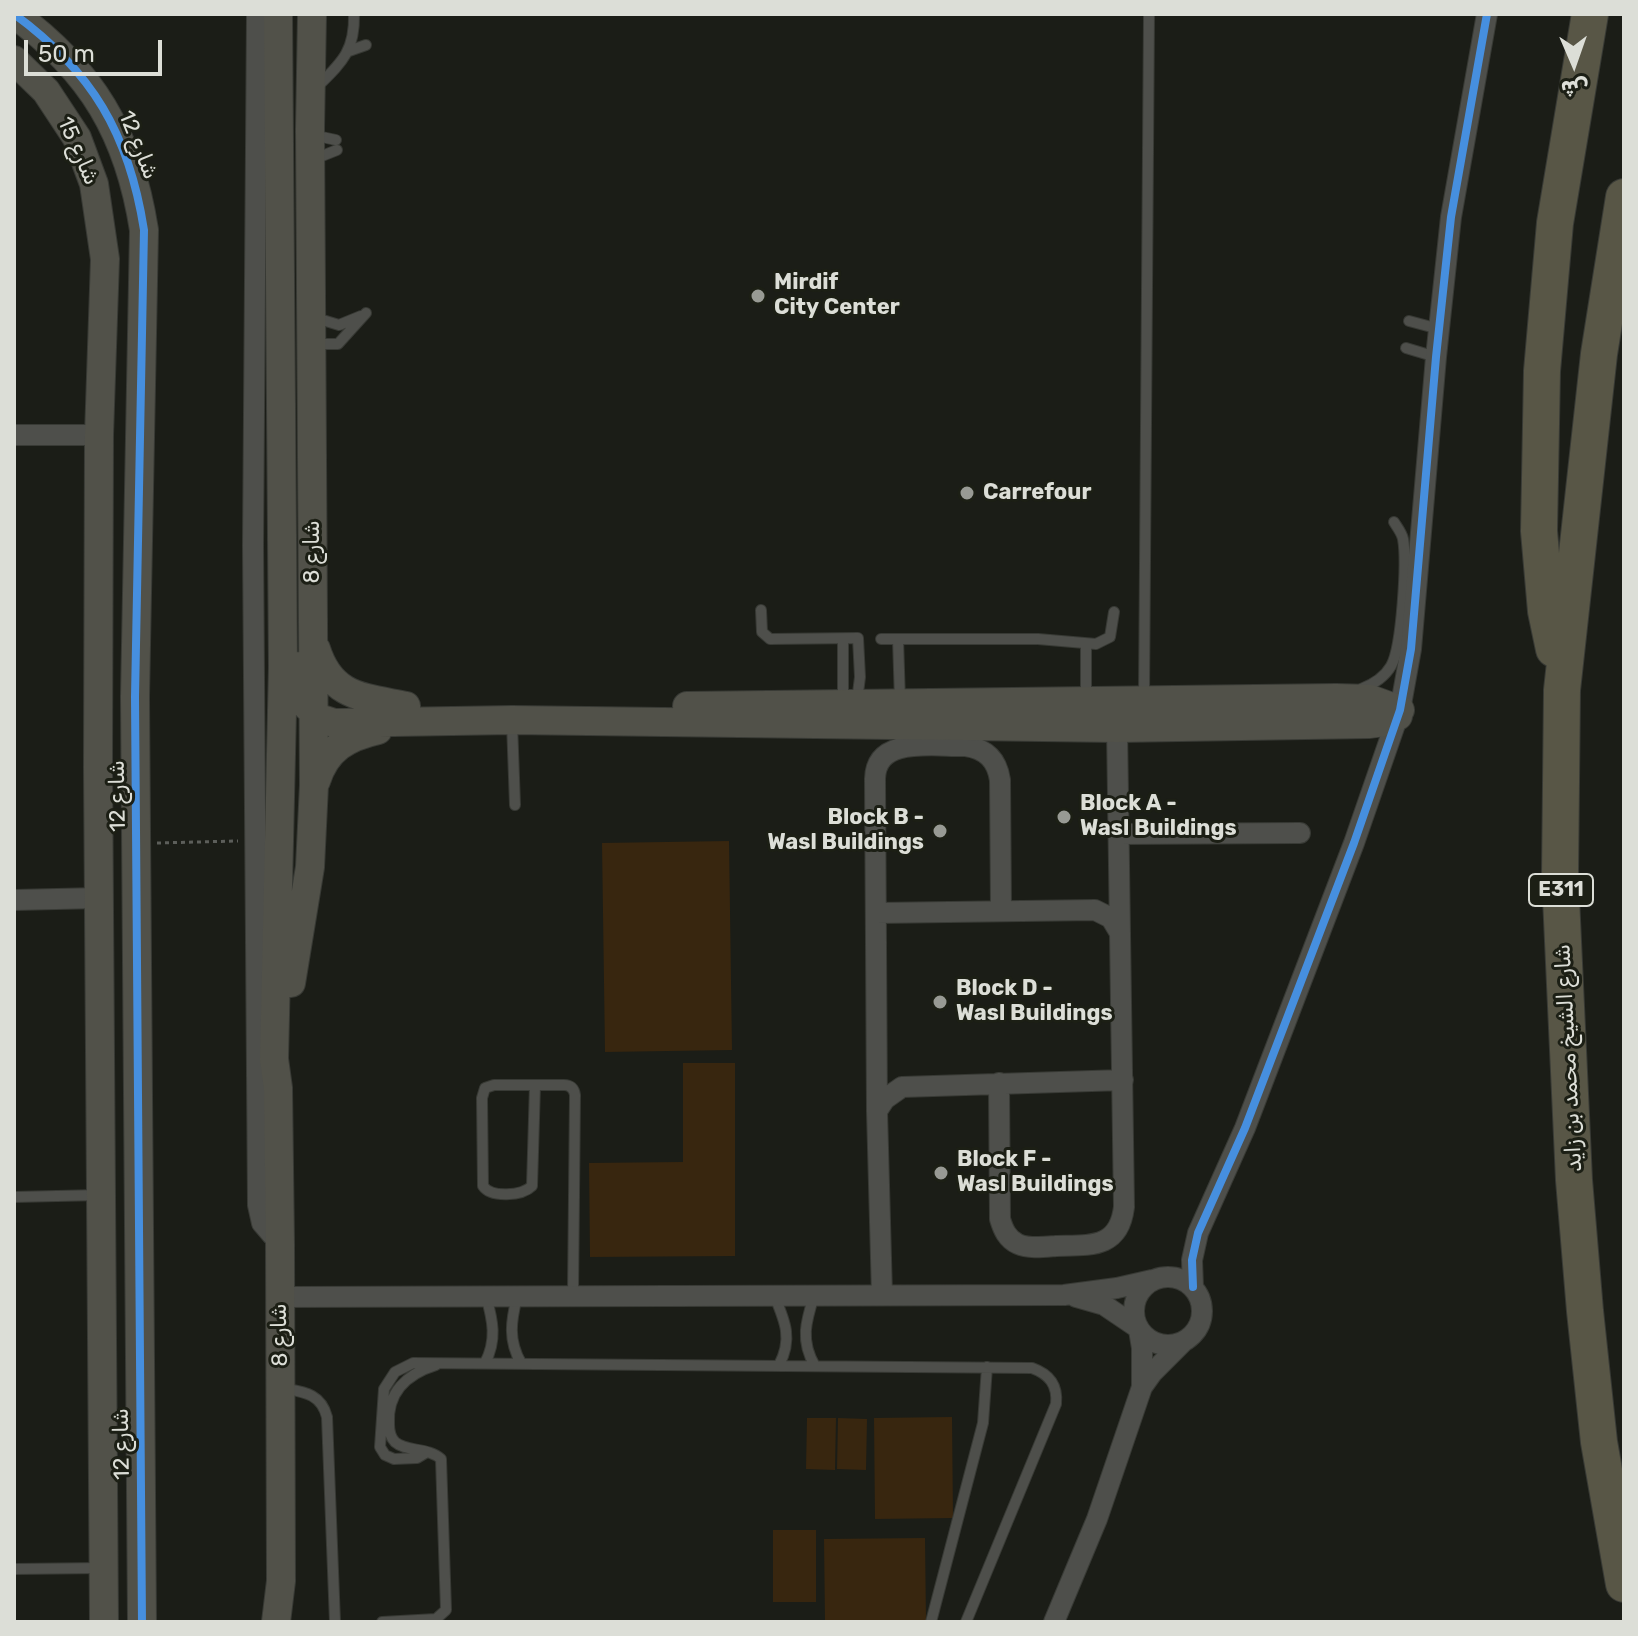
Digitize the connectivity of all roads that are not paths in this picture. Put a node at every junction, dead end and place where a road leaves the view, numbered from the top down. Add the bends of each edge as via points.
1 (14, 14) edge
2 (257, 14) edge
3 (278, 14) edge
4 (312, 14) edge
5 (354, 14) edge
6 (1149, 14) edge
7 (1487, 14) edge
8 (1590, 14) edge
9 (366, 45) dead end
10 (349, 51) junction
11 (14, 60) edge
12 (311, 92) junction
13 (310, 129) junction
14 (310, 161) junction
15 (1624, 197) edge
16 (105, 259) joint
17 (279, 260) junction
18 (312, 314) junction
19 (1409, 321) dead end
20 (1439, 329) junction
21 (312, 344) junction
22 (1406, 348) dead end
23 (1436, 357) junction
24 (14, 435) edge
25 (99, 435) junction
26 (1394, 522) dead end
27 (281, 555) junction
28 (100, 589) junction
29 (761, 610) dead end
30 (1114, 612) dead end
31 (843, 639) junction
32 (881, 639) dead end
33 (898, 639) junction
34 (313, 641) junction
35 (1086, 644) junction
36 (1562, 690) junction
37 (135, 697) junction
38 (1336, 698) junction
39 (1144, 701) junction
40 (900, 702) junction
41 (1086, 702) junction
42 (850, 703) junction
43 (313, 712) junction
44 (1399, 713) junction
45 (409, 715) junction
46 (513, 715) junction
47 (733, 725) junction
48 (973, 725) junction
49 (1117, 728) junction
50 (281, 736) junction
51 (314, 785) junction
52 (515, 805) dead end
53 (1300, 833) dead end
54 (1118, 834) junction
55 (99, 894) junction
56 (14, 900) edge
57 (1001, 911) junction
58 (876, 913) junction
59 (1120, 933) junction
60 (876, 1062) junction
61 (136, 1067) junction
62 (1123, 1080) junction
63 (999, 1083) junction
64 (535, 1085) junction
65 (902, 1087) junction
66 (278, 1088) junction
67 (877, 1111) junction
68 (101, 1195) junction
69 (14, 1197) edge
70 (280, 1244) junction
71 (1152, 1280) junction
72 (1193, 1287) junction
73 (774, 1295) junction
74 (882, 1295) junction
75 (1064, 1295) junction
76 (486, 1296) junction
77 (573, 1296) junction
78 (814, 1296) junction
79 (279, 1297) junction
80 (517, 1297) junction
81 (1138, 1329) junction
82 (1183, 1342) junction
83 (441, 1363) junction
84 (485, 1363) junction
85 (521, 1363) junction
86 (779, 1365) junction
87 (815, 1366) junction
88 (987, 1367) junction
89 (1142, 1387) junction
90 (280, 1388) junction
91 (427, 1452) junction
92 (104, 1567) junction
93 (14, 1569) edge
94 (281, 1581) junction
95 (1624, 1584) edge
96 (104, 1622) edge
97 (142, 1622) edge
98 (276, 1622) edge
99 (288, 1622) edge
100 (335, 1622) edge
101 (382, 1622) edge
102 (931, 1622) edge
103 (966, 1622) edge
104 (1054, 1622) edge

1 - 37 street, شارع 12 via 43,34 89,86 118,134 138,194 145,257
2 - 70 street via 253,545 258,1205 262,1223
3 - 17 street, شارع 8
4 - 12 street, شارع 8
5 - 10 lane
6 - 39 lane
7 - 20 street via 1457,177
8 - 36 highway via 1555,223 1542,371 1539,531 1546,611
9 - 10 lane
10 - 12 lane
11 - 16 street, شارع 15 via 46,91 77,138 94,184
12 - 13 street, شارع 8
13 - 14 street, شارع 8
13 - 14 lane via 337,145
14 - 18 street, شارع 8
15 - 36 highway, شارع الشيخ محمد بن زايد / E311 via 1599,354
16 - 25 street, شارع 12
17 - 21 street via 292,282 294,332
17 - 27 street, شارع 8
18 - 21 street, شارع 8
18 - 21 lane via 339,325 366,313 338,344
19 - 20 lane
20 - 23 street
21 - 34 street, شارع 8
22 - 23 lane
23 - 44 street via 1411,649
24 - 25 street
25 - 28 street, شارع 12
26 - 38 lane via 1403,536 1404,574 1392,664 1375,684
27 - 43 street via 294,574 297,692
27 - 50 street, شارع 8
28 - 37 street via 113,618 116,688 124,697
28 - 55 street, شارع 12
29 - 31 lane via 766,638
30 - 35 lane via 1110,637
31 - 42 lane
31 - 42 lane via 858,638 860,677
32 - 33 lane
33 - 35 lane
33 - 40 lane
34 - 43 street, شارع 8
34 - 45 street via 329,678 340,689
35 - 41 lane
36 - 95 highway, شارع الشيخ محمد بن زايد / E311 via 1560,876 1574,1180 1599,1442
37 - 61 street, شارع 12
38 - 39 street
38 - 44 street via 1370,699
39 - 41 street
39 - 48 street via 1125,715 1003,715
40 - 41 street
40 - 42 street
42 - 46 street
42 - 47 street via 853,709 840,717
43 - 45 street via 334,708
43 - 50 street
43 - 51 street, شارع 8
44 - 49 street via 1369,724
44 - 72 street via 1245,1128 1198,1233
45 - 46 street
45 - 51 street via 337,745
46 - 47 street
46 - 52 lane
47 - 48 street
48 - 49 street
49 - 54 street
50 - 66 street, شارع 8 via 274,1059
51 - 66 street, شارع 8 via 310,867
53 - 54 street
54 - 59 street
55 - 56 street
55 - 61 street via 108,885 119,896 120,1011
55 - 68 street, شارع 12
57 - 58 street
57 - 58 street via 994,760 977,748 899,747 883,755 875,779
57 - 59 street via 1095,910 1111,918
58 - 60 street
59 - 62 street
60 - 65 street
60 - 67 street
61 - 97 street, شارع 12
62 - 63 street
62 - 63 street via 1122,1221 1105,1241 1046,1247 1019,1245 1000,1219
63 - 65 street
64 - 64 lane via 491,1085 483,1091 482,1182 489,1193 522,1193 534,1183
64 - 77 lane via 567,1085 575,1091
65 - 67 street
66 - 70 street, شارع 8
67 - 74 street
68 - 69 lane
68 - 92 street, شارع 12
70 - 79 street, شارع 8
71 - 72 street via 1171,1276
71 - 75 street
71 - 81 street via 1134,1302
72 - 82 street via 1201,1300 1201,1320
73 - 77 street
73 - 78 street
73 - 86 lane via 787,1328 787,1347
74 - 75 street
74 - 78 street
75 - 81 street via 1104,1305
76 - 79 street
76 - 80 street
76 - 84 lane via 494,1327
77 - 80 street
78 - 87 lane via 804,1329
79 - 90 street, شارع 8
80 - 85 lane via 510,1328
81 - 82 street via 1154,1342
81 - 89 street
82 - 89 street
83 - 84 lane
83 - 91 lane via 407,1379 394,1394 388,1413 395,1442
83 - 91 lane via 403,1366 388,1380 381,1399 379,1442 385,1455 399,1460
84 - 85 lane
85 - 86 lane
86 - 87 lane
87 - 88 lane
88 - 102 lane via 983,1423
88 - 103 lane via 1040,1370 1055,1388 1056,1404
89 - 104 street via 1097,1519
90 - 94 street, شارع 8
90 - 100 lane via 311,1394 325,1410
91 - 101 lane via 438,1455 442,1463 446,1610 436,1619
92 - 93 lane
92 - 96 street, شارع 12
94 - 98 street, شارع 8
94 - 99 street, شارع 8

